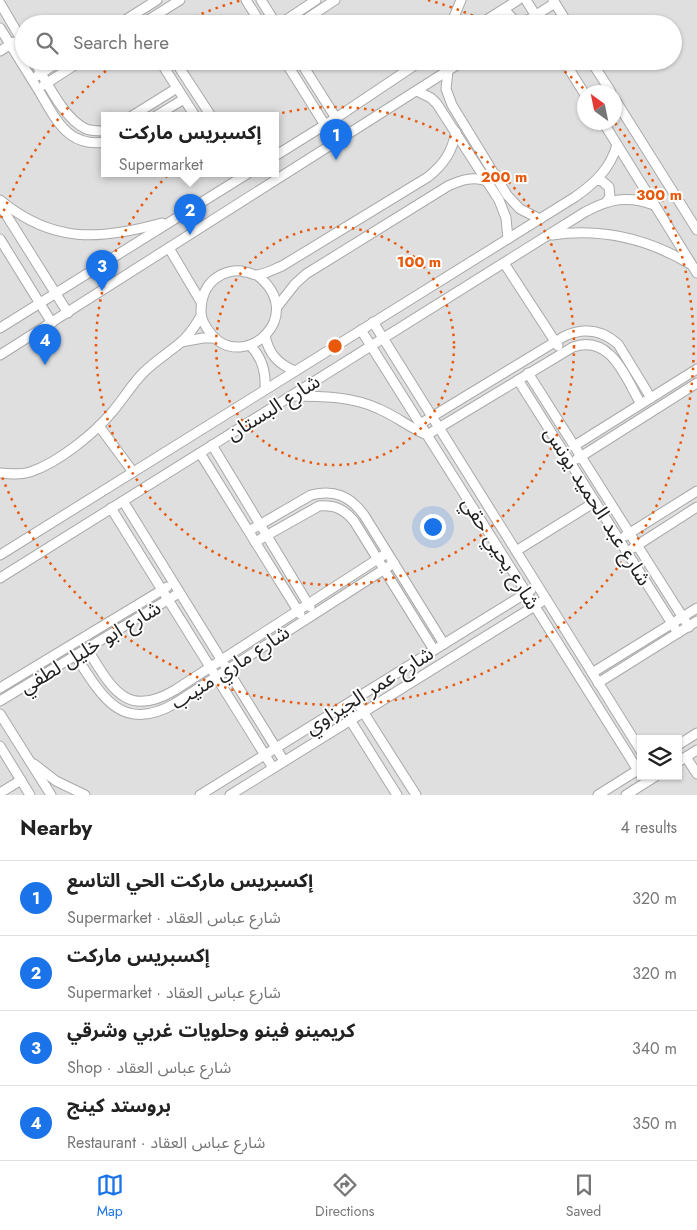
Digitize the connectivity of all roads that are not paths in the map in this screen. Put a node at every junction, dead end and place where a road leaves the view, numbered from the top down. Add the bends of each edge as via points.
1 (157, 0) edge
2 (180, 0) edge
3 (246, 0) edge
4 (261, 0) edge
5 (316, 0) edge
6 (335, 0) edge
7 (460, 0) edge
8 (518, 0) edge
9 (526, 0) edge
10 (554, 1) edge
11 (0, 3) edge
12 (504, 9) junction
13 (142, 10) junction
14 (138, 15) edge
15 (144, 15) edge
16 (158, 15) edge
17 (255, 15) edge
18 (270, 15) edge
19 (294, 15) edge
20 (312, 15) edge
21 (454, 15) edge
22 (494, 15) edge
23 (509, 15) edge
24 (536, 15) joint
25 (563, 15) edge
26 (13, 26) junction
27 (15, 29) edge
28 (1, 32) edge
29 (15, 43) edge
30 (10, 44) junction
31 (0, 51) edge
32 (15, 52) edge
33 (26, 70) edge
34 (40, 70) edge
35 (46, 70) edge
36 (68, 70) edge
37 (166, 70) edge
38 (181, 70) edge
39 (291, 70) edge
40 (306, 70) edge
41 (408, 70) edge
42 (570, 70) edge
43 (597, 70) edge
44 (448, 71) joint
45 (42, 73) junction
46 (32, 80) junction
47 (47, 83) junction
48 (579, 85) edge
49 (606, 85) edge
50 (177, 88) junction
51 (37, 89) junction
52 (417, 91) junction
53 (184, 99) junction
54 (622, 111) edge
55 (138, 112) edge
56 (163, 112) edge
57 (192, 112) edge
58 (208, 112) edge
59 (336, 118) junction
60 (325, 125) junction
61 (608, 130) edge
62 (101, 131) edge
63 (456, 132) junction
64 (101, 142) edge
65 (617, 145) junction
66 (279, 154) edge
67 (234, 177) edge
68 (597, 180) junction
69 (487, 181) junction
70 (0, 200) edge
71 (607, 201) junction
72 (0, 205) edge
73 (654, 205) junction
74 (540, 219) junction
75 (172, 220) junction
76 (697, 230) edge
77 (547, 236) junction
78 (0, 239) edge
79 (508, 239) junction
80 (169, 248) junction
81 (504, 262) junction
82 (692, 265) junction
83 (697, 273) edge
84 (257, 275) junction
85 (56, 293) junction
86 (201, 302) junction
87 (40, 303) junction
88 (277, 307) junction
89 (68, 313) junction
90 (201, 316) junction
91 (373, 322) junction
92 (52, 323) junction
93 (0, 328) edge
94 (361, 330) junction
95 (265, 336) junction
96 (215, 338) junction
97 (383, 338) junction
98 (181, 342) junction
99 (555, 342) junction
100 (250, 345) junction
101 (370, 346) junction
102 (562, 352) junction
103 (0, 355) edge
104 (697, 369) edge
105 (295, 371) junction
106 (528, 373) junction
107 (518, 380) junction
108 (697, 383) edge
109 (265, 390) junction
110 (291, 396) junction
111 (651, 398) junction
112 (641, 404) junction
113 (432, 417) junction
114 (420, 424) junction
115 (99, 426) junction
116 (439, 428) junction
117 (427, 435) junction
118 (212, 445) junction
119 (574, 446) junction
120 (200, 453) junction
121 (581, 456) junction
122 (570, 463) junction
123 (133, 472) junction
124 (0, 473) edge
125 (697, 492) edge
126 (122, 501) junction
127 (595, 502) junction
128 (111, 508) junction
129 (697, 508) edge
130 (260, 524) junction
131 (249, 531) junction
132 (630, 534) junction
133 (267, 536) junction
134 (619, 540) junction
135 (255, 542) junction
136 (637, 545) junction
137 (516, 551) junction
138 (627, 552) junction
139 (387, 553) junction
140 (0, 554) edge
141 (377, 559) junction
142 (394, 563) junction
143 (384, 570) junction
144 (0, 578) edge
145 (173, 583) junction
146 (538, 586) junction
147 (162, 590) junction
148 (179, 593) junction
149 (526, 593) junction
150 (546, 599) junction
151 (168, 600) junction
152 (308, 603) junction
153 (534, 606) junction
154 (697, 608) edge
155 (297, 610) junction
156 (314, 614) junction
157 (682, 617) junction
158 (304, 620) junction
159 (697, 621) edge
160 (672, 624) junction
161 (688, 627) junction
162 (678, 633) junction
163 (444, 644) junction
164 (87, 649) junction
165 (434, 650) junction
166 (75, 655) junction
167 (221, 659) junction
168 (210, 666) junction
169 (227, 669) junction
170 (592, 673) junction
171 (216, 676) junction
172 (598, 683) junction
173 (0, 688) edge
174 (355, 698) junction
175 (0, 701) edge
176 (342, 707) junction
177 (364, 712) junction
178 (0, 714) edge
179 (350, 720) junction
180 (697, 733) edge
181 (682, 742) edge
182 (637, 745) edge
183 (0, 746) edge
184 (276, 748) junction
185 (697, 750) edge
186 (265, 755) junction
187 (682, 760) edge
188 (284, 761) junction
189 (30, 762) junction
190 (273, 768) junction
191 (637, 768) edge
192 (697, 774) edge
193 (637, 776) edge
194 (21, 780) junction
195 (637, 780) edge
196 (0, 793) edge
197 (30, 795) edge
198 (51, 795) edge
199 (85, 795) edge
200 (200, 795) edge
201 (230, 795) edge
202 (397, 795) edge
203 (416, 795) edge
204 (598, 795) edge
205 (626, 795) edge

1 - 13 street
2 - 16 street
3 - 17 street
4 - 18 street
5 - 19 street
6 - 20 street
7 - 21 street
8 - 12 street
9 - 24 street
10 - 24 street
10 - 25 street
11 - 26 street
12 - 22 street
12 - 23 street
13 - 14 street
13 - 15 street
26 - 27 street
26 - 28 street
28 - 30 street
29 - 30 street
30 - 31 street
30 - 32 street
33 - 46 street
34 - 45 street
35 - 45 street
36 - 47 street
37 - 50 street
38 - 58 street
39 - 60 street
40 - 59 street
41 - 59 street
42 - 48 street
43 - 49 street
44 - 52 street
44 - 74 street via 446,89 452,105 507,195 520,209
45 - 46 street
45 - 47 street
46 - 51 street
47 - 51 street
47 - 62 street via 76,122 86,129
50 - 53 street
50 - 55 street
51 - 64 street via 71,135 84,141
52 - 63 street via 437,104
52 - 80 street
53 - 56 street
53 - 57 street
54 - 76 street
59 - 60 street
60 - 66 street
61 - 65 street
63 - 69 street
63 - 84 street via 448,157 428,177 282,266
65 - 68 street, شارع البستان
65 - 73 street
67 - 75 street
68 - 71 street via 609,187
68 - 74 street, شارع البستان
69 - 79 street via 503,209
69 - 88 street via 468,179 448,186 306,274
70 - 75 street via 27,219 66,233 107,235
71 - 73 street, شارع البستان via 642,200
71 - 77 street, شارع البستان
72 - 85 street
73 - 82 street
74 - 79 street, شارع البستان
75 - 85 street
77 - 81 street, شارع البستان
77 - 82 street via 577,232 622,236 665,250
78 - 87 street
79 - 91 street, شارع البستان
80 - 86 street
80 - 89 street
81 - 97 street, شارع البستان
81 - 99 street
82 - 83 street
84 - 86 street via 229,272 216,278 206,288
84 - 88 street via 274,294
85 - 87 street
85 - 89 street
86 - 90 street
87 - 92 street
87 - 93 street
88 - 95 street via 274,323
89 - 92 street
90 - 96 street
90 - 98 street
91 - 94 street, شارع البستان
91 - 97 street, شارع يحيي حقي
92 - 103 street
94 - 101 street, شارع يحيي حقي
94 - 105 street, شارع البستان
95 - 100 street
95 - 105 street via 267,346 278,362
96 - 98 street
96 - 100 street via 238,347
97 - 101 street, شارع البستان
97 - 113 street, شارع يحيي حقي
98 - 115 street via 137,379
99 - 102 street
99 - 111 street via 582,330 597,331 611,338 624,352
99 - 113 street
100 - 109 street via 265,370
101 - 110 street, شارع البستان
101 - 114 street, شارع يحيي حقي
102 - 106 street
102 - 112 street via 580,344 601,347 613,357
104 - 111 street
105 - 109 street, شارع البستان
106 - 107 street
106 - 119 street, شارع عبد الحميد يونس
107 - 116 street
107 - 122 street, شارع عبد الحميد يونس
108 - 121 street
109 - 123 street, شارع البستان
110 - 117 street via 358,402 378,408
110 - 118 street, شارع البستان
111 - 112 street
112 - 119 street
113 - 114 street
113 - 116 street, شارع يحيي حقي
114 - 117 street, شارع يحيي حقي
115 - 123 street
115 - 124 street via 44,466 13,475
116 - 117 street
116 - 137 street, شارع يحيي حقي
117 - 149 street, شارع يحيي حقي
118 - 120 street, شارع البستان
118 - 130 street
119 - 121 street, شارع عبد الحميد يونس
120 - 126 street, شارع البستان
120 - 131 street
121 - 122 street
121 - 132 street, شارع عبد الحميد يونس
122 - 127 street, شارع عبد الحميد يونس
123 - 140 street, شارع البستان
125 - 132 street
126 - 128 street, شارع البستان
126 - 145 street
127 - 134 street, شارع عبد الحميد يونس
127 - 137 street
128 - 144 street, شارع البستان
128 - 147 street
129 - 136 street
130 - 131 street
130 - 133 street
130 - 139 street via 311,495 321,492 341,494 358,507
131 - 135 street
132 - 134 street
132 - 136 street, شارع عبد الحميد يونس
133 - 135 street
133 - 141 street via 310,510 329,505 348,513
133 - 152 street
134 - 138 street, شارع عبد الحميد يونس
135 - 155 street
136 - 138 street
136 - 157 street, شارع عبد الحميد يونس
137 - 146 street, شارع يحيي حقي
138 - 160 street, شارع عبد الحميد يونس
139 - 141 street, شارع ماري منيب
139 - 142 street
141 - 143 street
141 - 152 street, شارع ماري منيب
142 - 143 street, شارع ماري منيب
142 - 163 street
143 - 156 street, شارع ماري منيب
143 - 165 street
145 - 147 street, شارع ابو خليل لطفي
145 - 148 street
146 - 149 street, شارع عمر الجيزاوي
146 - 150 street, شارع يحيي حقي
147 - 151 street
147 - 173 street, شارع ابو خليل لطفي
148 - 151 street, شارع ابو خليل لطفي
148 - 167 street
149 - 153 street, شارع يحيي حقي
149 - 163 street, شارع عمر الجيزاوي
150 - 153 street, شارع عمر الجيزاوي
150 - 170 street, شارع يحيي حقي
151 - 164 street, شارع ابو خليل لطفي
151 - 168 street
152 - 155 street, شارع ماري منيب
152 - 156 street
153 - 177 street, شارع عمر الجيزاوي
153 - 191 street, شارع يحيي حقي
154 - 157 street
155 - 158 street
155 - 167 street, شارع ماري منيب
156 - 158 street, شارع ماري منيب
157 - 160 street
157 - 161 street, شارع عبد الحميد يونس
158 - 169 street, شارع ماري منيب
159 - 161 street
160 - 162 street, شارع عبد الحميد يونس
160 - 170 street
161 - 162 street
162 - 172 street
163 - 165 street, شارع عمر الجيزاوي
164 - 166 street, شارع ابو خليل لطفي
164 - 168 street, شارع ماري منيب via 118,693 136,701 146,702 165,696
165 - 174 street, شارع عمر الجيزاوي
166 - 171 street, شارع ماري منيب via 103,697 120,710 130,713 147,714 162,710
166 - 175 street, شارع ابو خليل لطفي
167 - 168 street, شارع ماري منيب
167 - 169 street
168 - 171 street
169 - 171 street, شارع ماري منيب
169 - 184 street
170 - 172 street, شارع يحيي حقي
171 - 186 street
172 - 182 street, شارع يحيي حقي
174 - 176 street, شارع عمر الجيزاوي
174 - 177 street
176 - 179 street
176 - 184 street, شارع عمر الجيزاوي
177 - 179 street, شارع عمر الجيزاوي
177 - 203 street
178 - 189 street
179 - 188 street, شارع عمر الجيزاوي
179 - 202 street
180 - 181 street
183 - 194 street
184 - 186 street, شارع عمر الجيزاوي
184 - 188 street
185 - 187 street
186 - 190 street
186 - 200 street, شارع عمر الجيزاوي
187 - 192 street
188 - 190 street, شارع عمر الجيزاوي
189 - 198 street
189 - 199 street via 56,781
190 - 201 street, شارع عمر الجيزاوي
193 - 204 street
194 - 196 street
194 - 197 street
195 - 205 street

